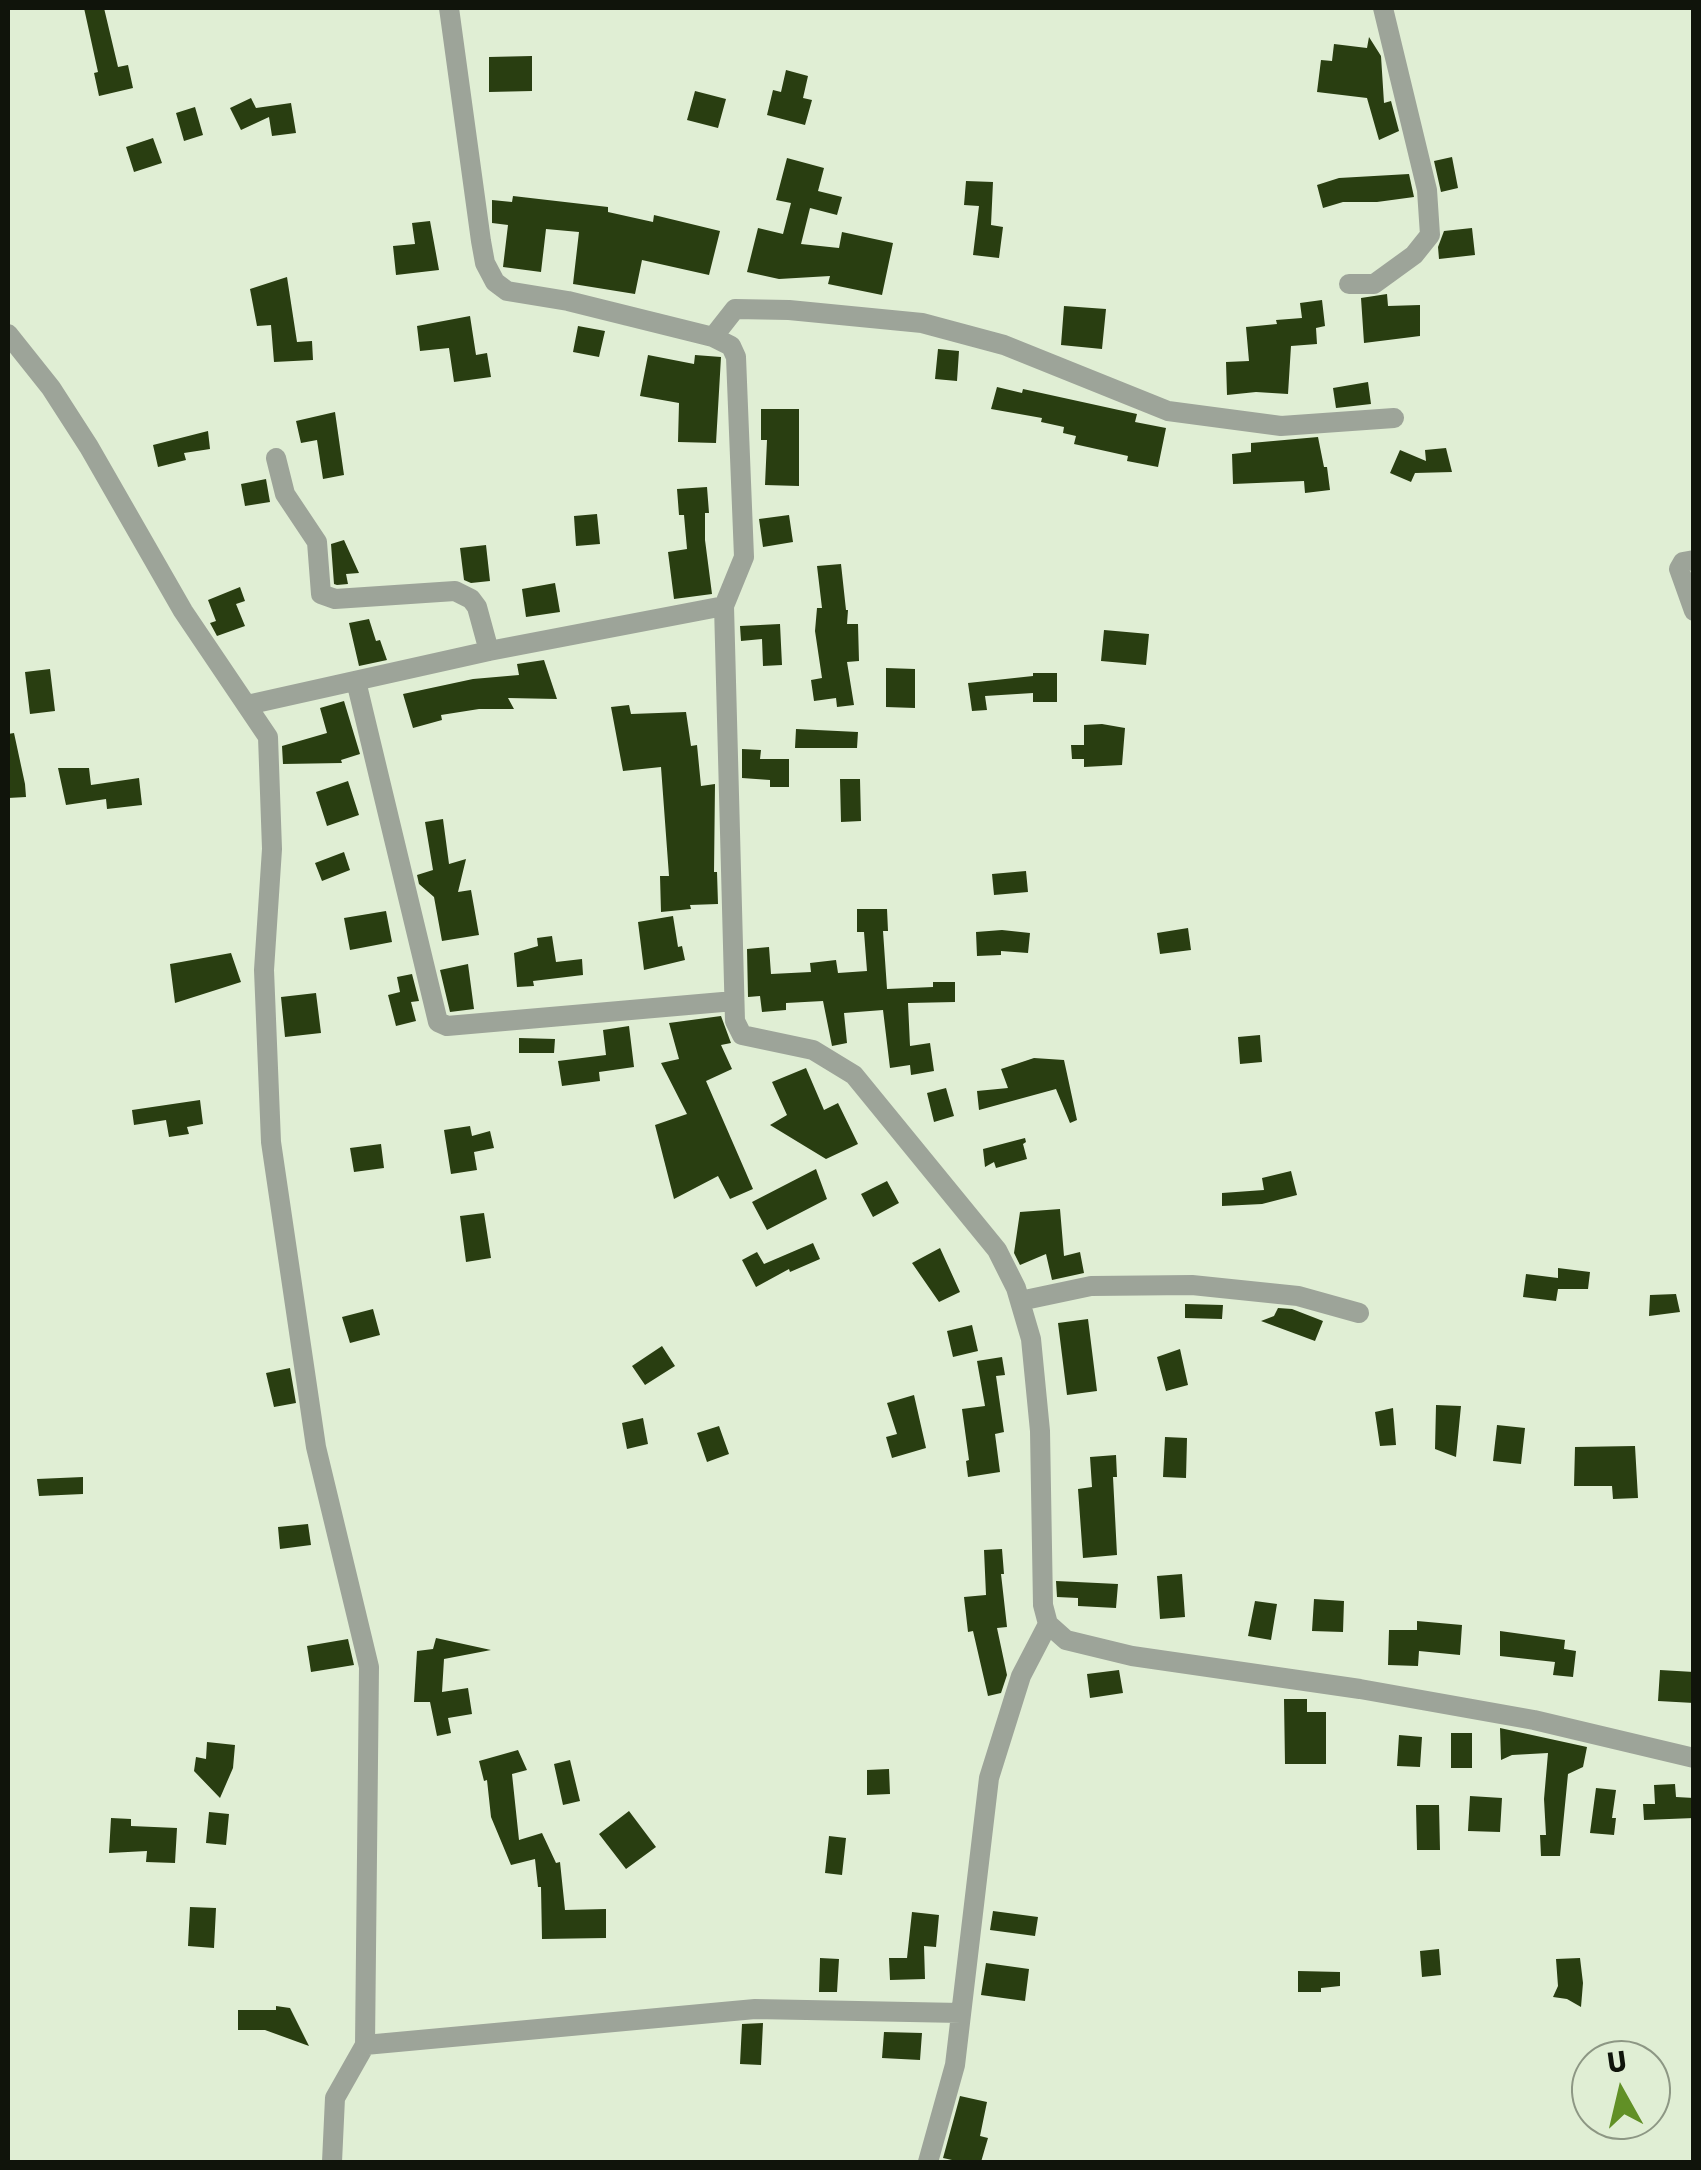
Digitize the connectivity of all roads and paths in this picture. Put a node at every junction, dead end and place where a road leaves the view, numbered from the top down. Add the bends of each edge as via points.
1 (448, 8) edge
2 (1384, 8) edge
3 (1349, 284) dead end
4 (8, 334) edge
5 (713, 337) junction
6 (1394, 418) dead end
7 (276, 458) dead end
8 (1694, 560) edge
9 (724, 606) junction
10 (1694, 611) edge
11 (489, 651) junction
12 (356, 681) junction
13 (247, 706) junction
14 (734, 1000) junction
15 (1020, 1301) junction
16 (1358, 1313) dead end
17 (1048, 1624) junction
18 (1694, 1758) edge
19 (960, 2012) junction
20 (364, 2045) junction
21 (332, 2162) edge
22 (928, 2162) edge

1 - 5 street via 481,240 494,282
2 - 3 street via 1427,190 1430,235 1414,256 1374,284
4 - 13 street via 89,447 183,612
5 - 6 street via 735,308 922,324 1004,344 1168,411 1281,426
5 - 9 street via 731,346 738,371 744,557
7 - 11 street via 285,494 317,542 321,594 335,599 455,591 477,607
8 - 10 street via 1679,569
9 - 11 street
9 - 14 street
11 - 12 street
12 - 13 street
12 - 14 street via 438,1022
13 - 20 street via 268,737 272,849 264,970 271,1142 316,1447 369,1668
14 - 15 street via 742,1035 813,1050 854,1075 998,1250
15 - 16 street via 1092,1286 1192,1285 1298,1296
15 - 17 street via 1031,1339 1040,1431
17 - 18 street via 1066,1640 1132,1656 1534,1720
17 - 19 street via 1021,1676 990,1778
19 - 20 street via 756,2009
19 - 22 street via 955,2065
20 - 21 street via 335,2098

